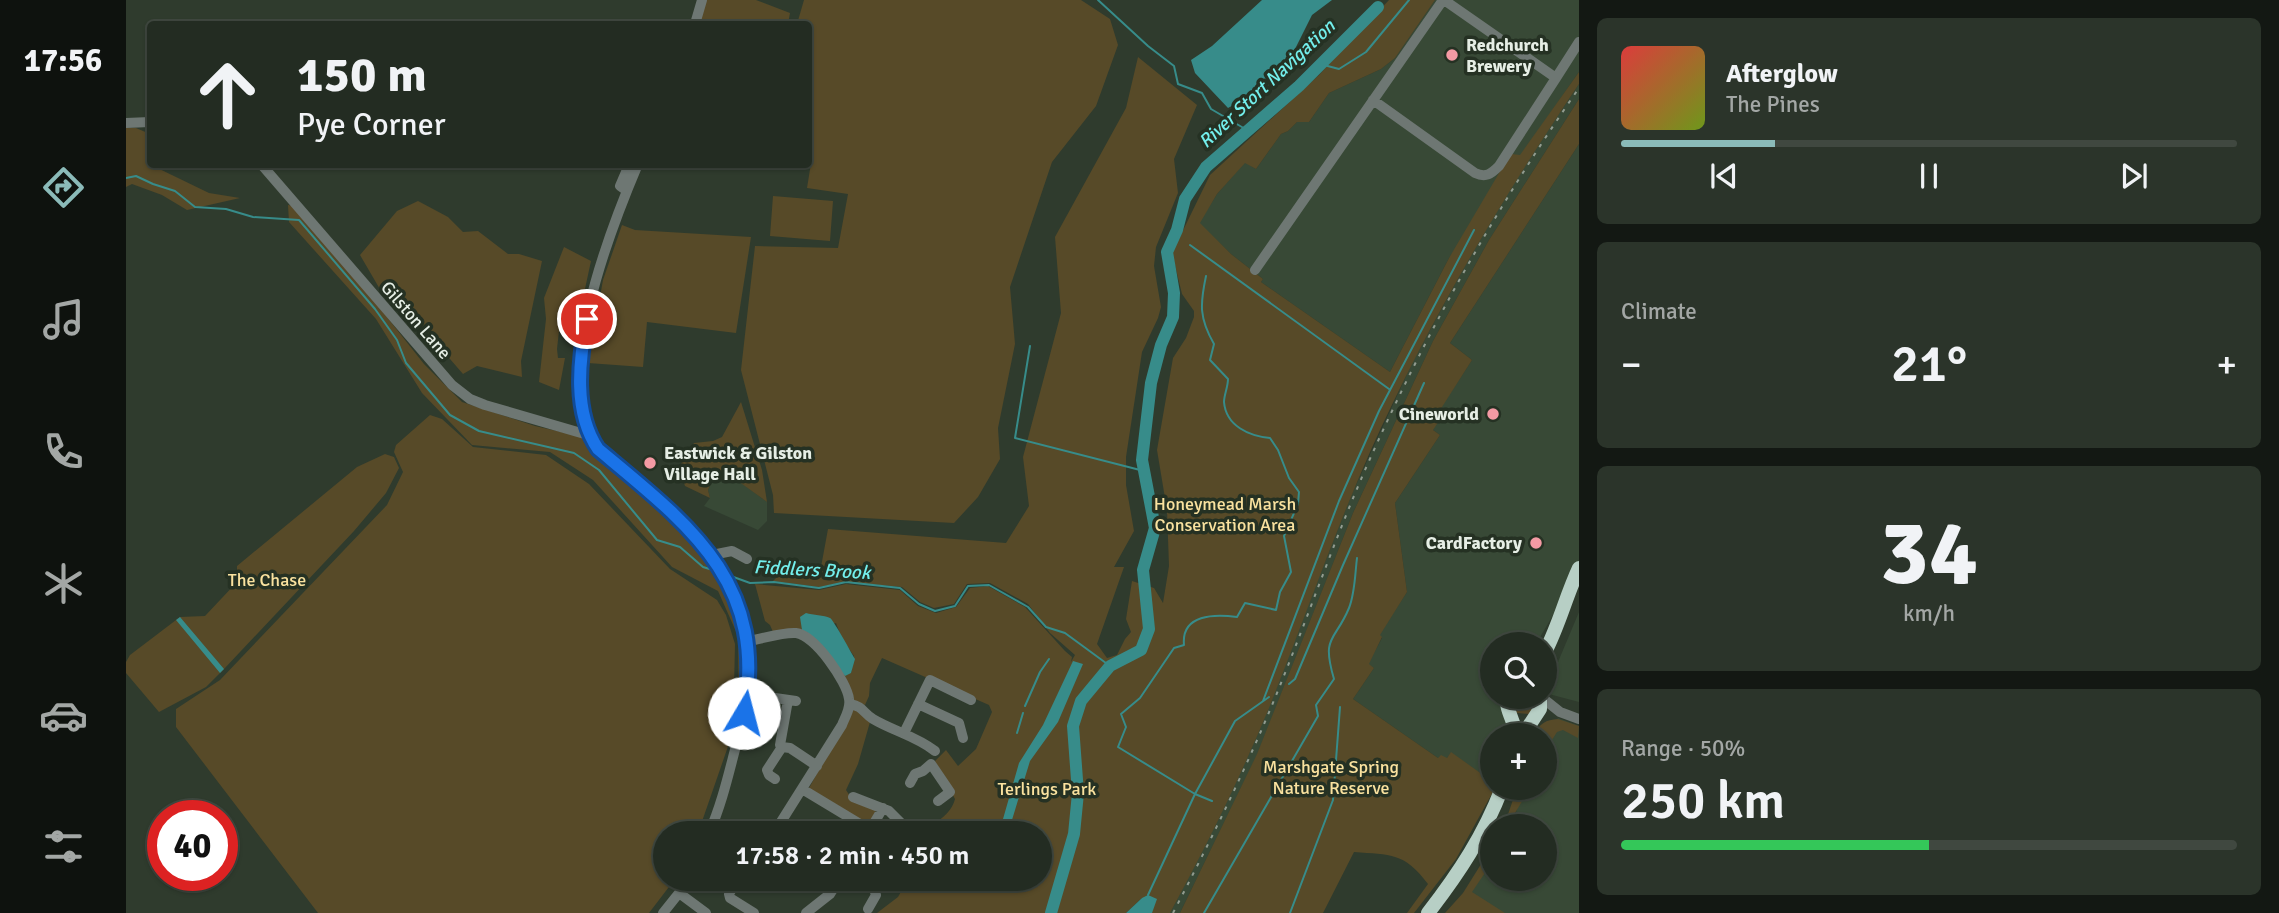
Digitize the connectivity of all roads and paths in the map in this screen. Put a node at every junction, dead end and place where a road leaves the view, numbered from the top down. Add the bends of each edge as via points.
1 (702, 0) edge
2 (1444, 0) edge
3 (696, 21) edge
4 (1579, 42) edge
5 (1556, 78) junction
6 (1373, 100) junction
7 (147, 122) edge
8 (126, 123) edge
9 (264, 168) edge
10 (628, 168) edge
11 (636, 168) edge
12 (626, 191) junction
13 (1255, 270) dead end
14 (588, 435) junction
15 (712, 555) junction
16 (747, 559) dead end
17 (1579, 568) edge
18 (1556, 632) edge
19 (748, 641) junction
20 (775, 698) dead end
21 (971, 700) dead end
22 (850, 704) junction
23 (918, 704) junction
24 (1508, 709) edge
25 (1539, 709) edge
26 (1556, 709) edge
27 (1560, 712) junction
28 (1511, 715) junction
29 (1534, 716) junction
30 (1579, 719) edge
31 (1513, 723) edge
32 (1530, 723) edge
33 (904, 733) junction
34 (963, 738) dead end
35 (782, 747) junction
36 (931, 764) junction
37 (817, 766) junction
38 (775, 779) dead end
39 (910, 783) dead end
40 (802, 789) junction
41 (853, 797) dead end
42 (1498, 800) edge
43 (937, 801) dead end
44 (883, 808) junction
45 (713, 821) edge
46 (782, 821) edge
47 (853, 821) edge
48 (875, 821) edge
49 (898, 821) edge
50 (731, 891) edge
51 (832, 891) edge
52 (875, 891) edge
53 (679, 893) joint
54 (868, 909) dead end
55 (663, 913) edge
56 (706, 913) edge
57 (754, 913) edge
58 (806, 913) edge
59 (1428, 913) edge

1 - 3 street
2 - 5 street
2 - 6 street
4 - 5 street
5 - 6 street via 1499,166 1481,176
6 - 13 street
7 - 8 street
9 - 14 street, Gilston Lane via 452,385 485,405
10 - 12 street via 620,186
11 - 12 street
12 - 14 street via 590,301 584,337 581,403
14 - 15 street
15 - 16 street via 732,551
15 - 19 street via 738,602
17 - 18 highway
19 - 22 street via 797,633 806,637 842,678
19 - 45 street via 750,675 744,713
20 - 35 street via 792,701
21 - 23 street via 930,680
22 - 33 street
22 - 37 street
23 - 33 street
23 - 34 street via 959,723
24 - 28 highway
25 - 29 highway
26 - 27 street
27 - 29 street
27 - 30 street
28 - 29 highway via 1523,720
28 - 31 highway
29 - 32 highway
33 - 36 street via 938,749 932,753
35 - 37 street
35 - 38 street via 767,770
36 - 39 street
36 - 43 street via 950,792
37 - 40 street
40 - 46 street
40 - 47 street
41 - 44 street
42 - 59 highway via 1473,851
44 - 48 street
44 - 49 street
50 - 57 street via 730,898
51 - 58 street
52 - 54 street
53 - 55 street
53 - 56 street

